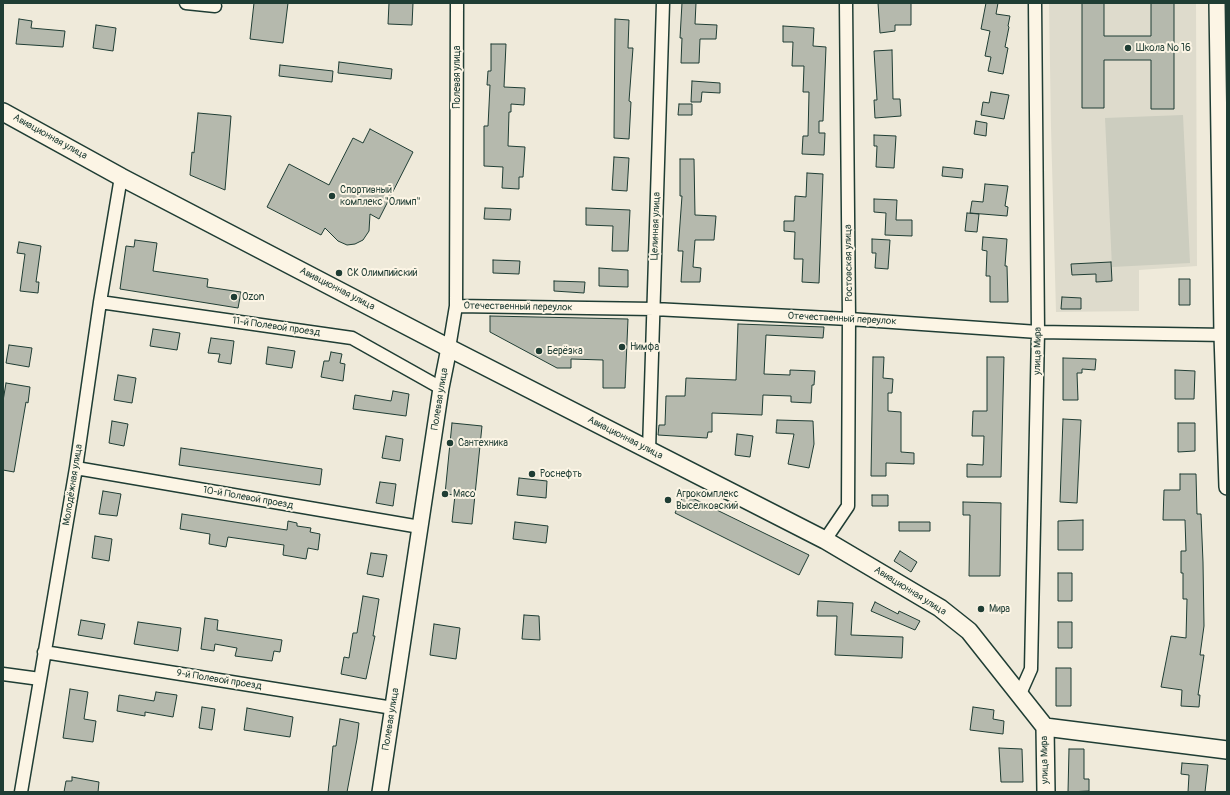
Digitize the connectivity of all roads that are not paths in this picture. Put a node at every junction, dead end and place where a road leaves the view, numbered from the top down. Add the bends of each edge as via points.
1 (186, 3) edge
2 (457, 3) edge
3 (663, 3) edge
4 (846, 3) edge
5 (1035, 3) edge
6 (1217, 3) edge
7 (215, 6) dead end
8 (3, 112) edge
9 (121, 177) junction
10 (100, 302) junction
11 (456, 306) junction
12 (654, 309) junction
13 (849, 319) junction
14 (1038, 332) junction
15 (1224, 335) edge
16 (448, 348) junction
17 (441, 388) junction
18 (649, 450) junction
19 (76, 468) junction
20 (1227, 487) edge
21 (420, 527) junction
22 (825, 540) junction
23 (44, 652) junction
24 (3, 674) edge
25 (40, 679) junction
26 (1019, 696) junction
27 (393, 708) junction
28 (1045, 727) junction
29 (1227, 750) edge
30 (21, 792) edge
31 (380, 792) edge
32 (1046, 792) edge

1 - 7 street
2 - 11 street, Полевая улица
3 - 12 street, Целинная улица
4 - 13 street, Ростовская улица
5 - 14 street, улица Мира
6 - 15 street
8 - 9 main road, Авиационная улица
9 - 10 street, Молодёжная улица
9 - 16 main road, Авиационная улица
10 - 17 street, 11-й Полевой проезд via 352,338
10 - 19 street, Молодёжная улица
11 - 12 street, Отечественный переулок
11 - 16 street, Полевая улица
12 - 13 street, Отечественный переулок
12 - 18 street, Целинная улица
13 - 14 street, Отечественный переулок
13 - 22 street, Ростовская улица via 848,506
14 - 15 street, Отечественный переулок
14 - 26 street, улица Мира via 1031,669
15 - 20 street
16 - 17 street, Полевая улица
16 - 18 main road, Авиационная улица
17 - 21 street, Полевая улица
18 - 22 main road, Авиационная улица
19 - 21 street, 10-й Полевой проезд
19 - 23 street, Молодёжная улица
21 - 27 street, Полевая улица
22 - 26 main road, Авиационная улица via 940,608 969,631
23 - 25 street, Молодёжная улица
23 - 27 street, 9-й Полевой проезд
24 - 25 street
25 - 30 street, Молодёжная улица
26 - 28 main road, Авиационная улица
27 - 31 street, Полевая улица
28 - 29 main road
28 - 32 main road, улица Мира

